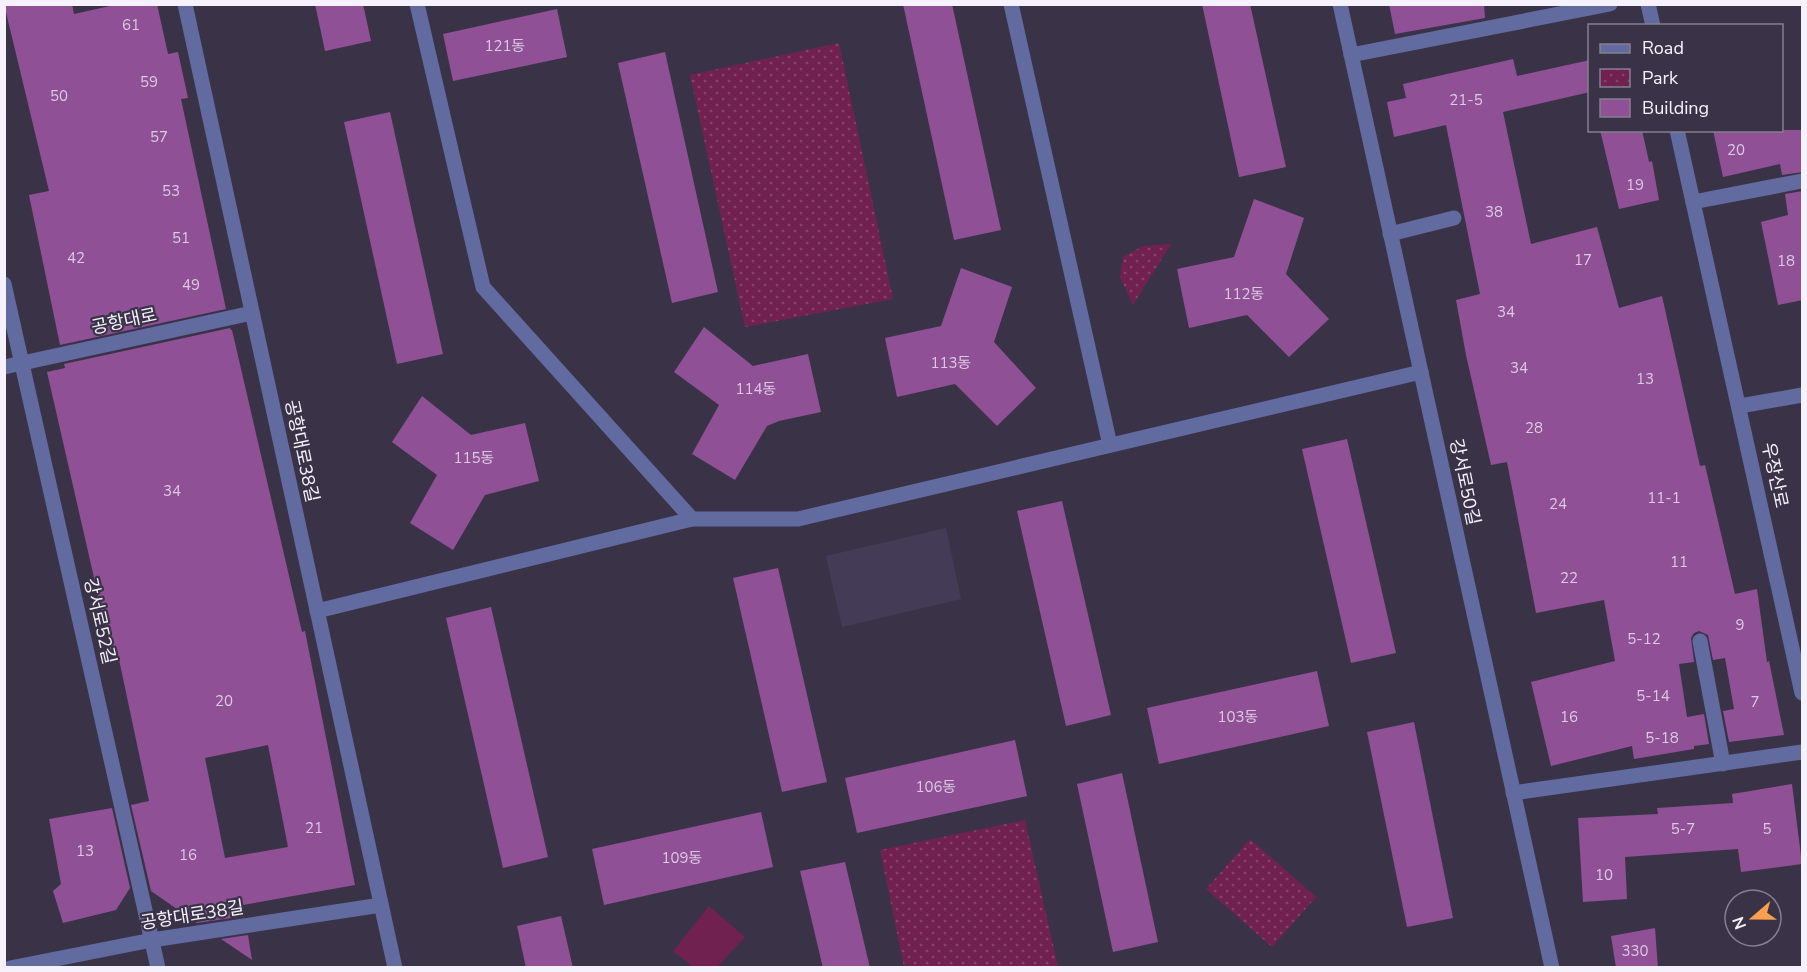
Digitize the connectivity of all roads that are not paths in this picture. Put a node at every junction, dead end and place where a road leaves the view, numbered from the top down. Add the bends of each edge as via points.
1 (185, 4) edge
2 (417, 4) edge
3 (1011, 4) edge
4 (1340, 4) edge
5 (1610, 4) edge
6 (1648, 4) edge
7 (1653, 24) edge
8 (1351, 55) junction
9 (1677, 132) edge
10 (1803, 182) edge
11 (1693, 202) junction
12 (1454, 218) dead end
13 (1390, 234) junction
14 (4, 284) edge
15 (252, 313) junction
16 (22, 363) junction
17 (4, 367) edge
18 (1420, 372) junction
19 (1803, 395) edge
20 (1740, 406) junction
21 (1110, 445) junction
22 (692, 519) junction
23 (317, 611) junction
24 (1701, 641) dead end
25 (1803, 693) edge
26 (1803, 752) edge
27 (1723, 764) junction
28 (1513, 793) junction
29 (381, 905) junction
30 (152, 940) junction
31 (10, 968) edge
32 (158, 968) edge
33 (395, 968) edge
34 (1552, 968) edge

1 - 15 street, 공항대로38길
2 - 22 street via 483,287
3 - 21 street
4 - 8 street, 강서로50길
5 - 8 street
6 - 7 street
8 - 13 street, 강서로50길
9 - 11 street, 우장산로
10 - 11 street
11 - 20 street, 우장산로
12 - 13 street
13 - 18 street, 강서로50길
14 - 16 street, 강서로52길
15 - 16 street, 공항대로
15 - 23 street, 공항대로38길
16 - 17 street, 공항대로
16 - 30 street, 강서로52길
18 - 21 street
18 - 28 street, 강서로50길
19 - 20 street
20 - 25 street, 우장산로
21 - 22 street via 798,519
22 - 23 street
23 - 29 street, 공항대로38길
24 - 27 street
26 - 27 street
27 - 28 street
28 - 34 street, 강서로50길
29 - 30 street, 공항대로38길
29 - 33 street, 공항대로38길
30 - 31 street, 공항대로38길
30 - 32 street, 강서로52길

